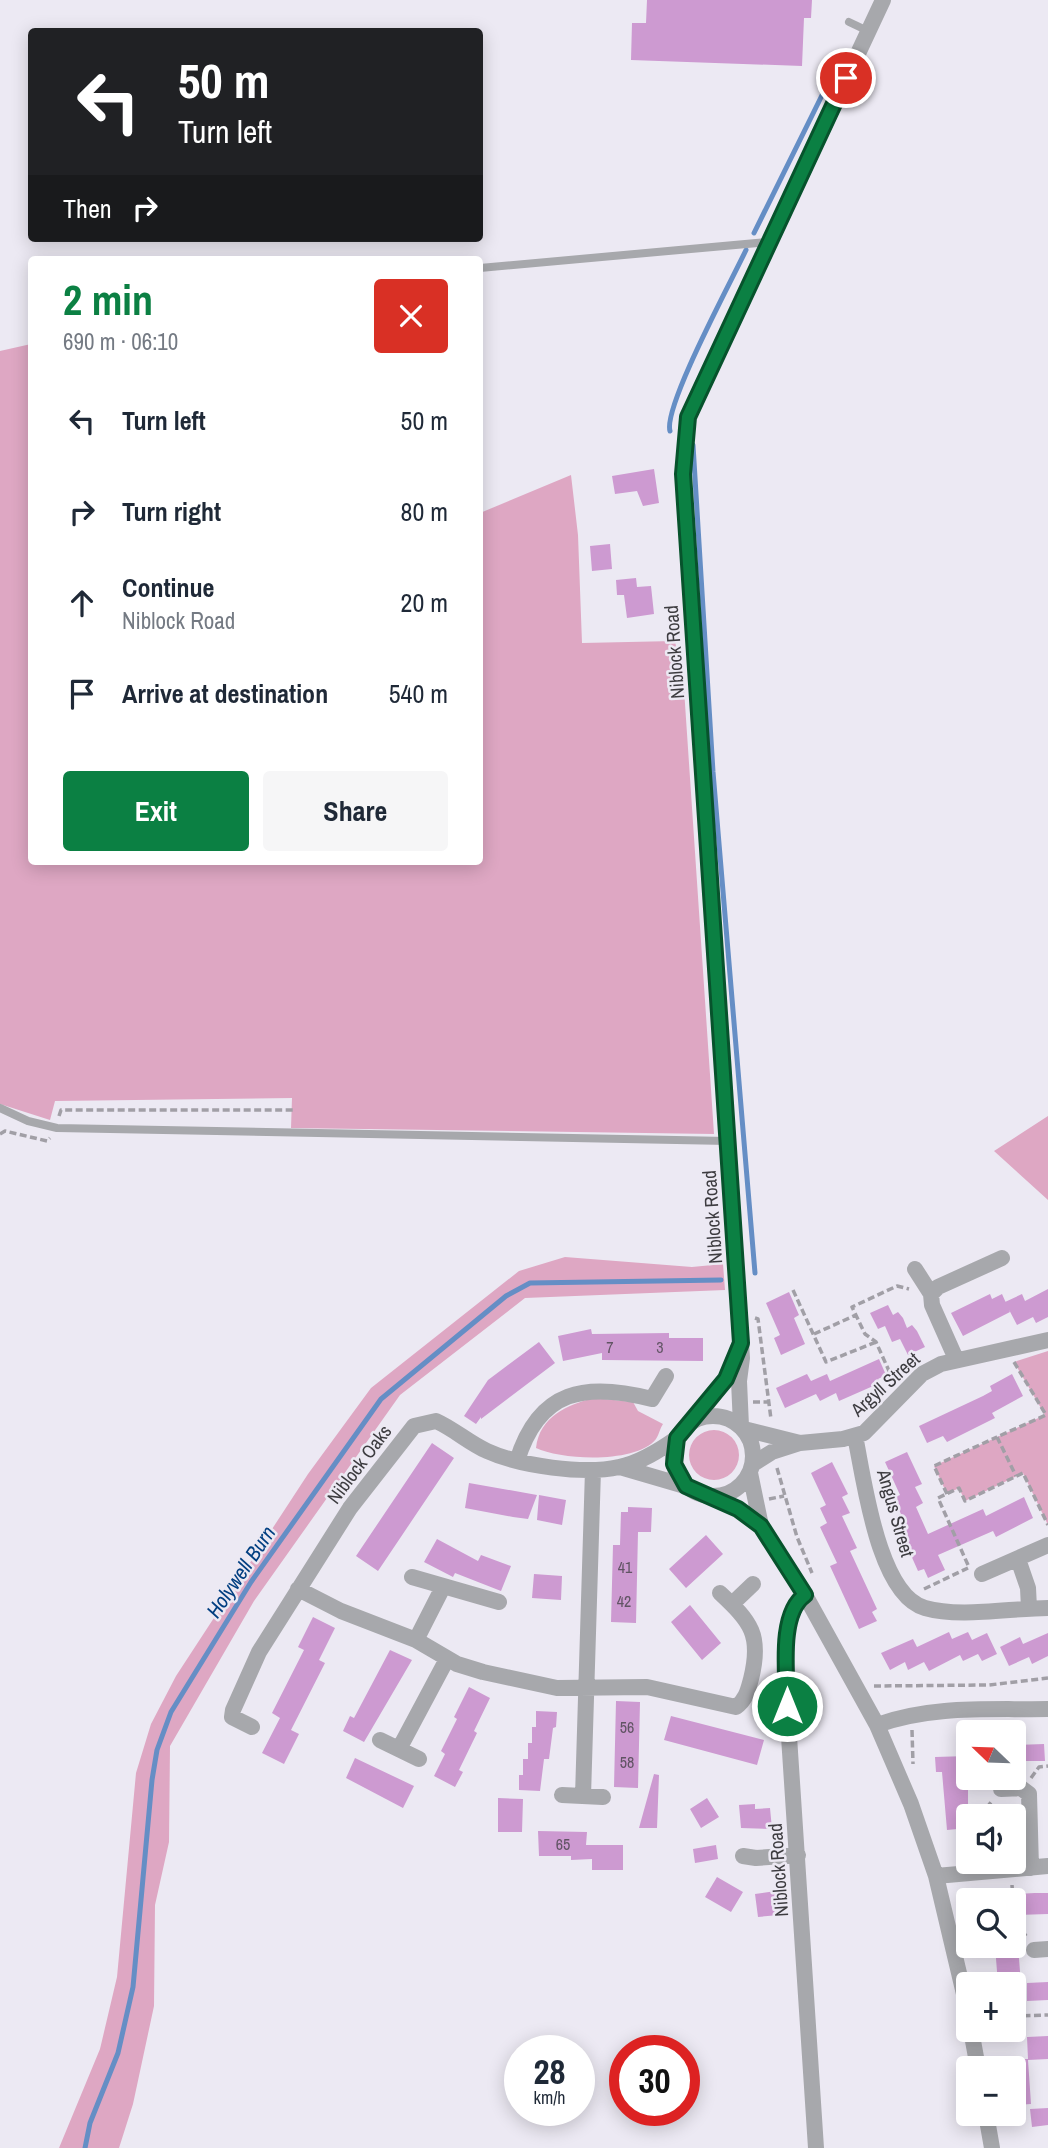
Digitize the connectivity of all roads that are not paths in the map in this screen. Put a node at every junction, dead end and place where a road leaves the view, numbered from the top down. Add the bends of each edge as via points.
1 (883, 0) edge
2 (849, 22) dead end
3 (868, 31) junction
4 (768, 242) junction
5 (483, 268) edge
6 (0, 1108) edge
7 (728, 1141) junction
8 (1002, 1258) dead end
9 (915, 1269) dead end
10 (931, 1294) junction
11 (1048, 1340) edge
12 (741, 1343) junction
13 (956, 1359) junction
14 (666, 1376) dead end
15 (695, 1420) junction
16 (742, 1428) junction
17 (855, 1436) junction
18 (677, 1438) junction
19 (800, 1443) junction
20 (517, 1461) junction
21 (621, 1467) junction
22 (752, 1468) junction
23 (593, 1470) junction
24 (686, 1486) junction
25 (709, 1496) junction
26 (761, 1526) junction
27 (1048, 1545) edge
28 (1018, 1559) junction
29 (976, 1571) road end
30 (412, 1577) dead end
31 (753, 1584) dead end
32 (443, 1587) junction
33 (298, 1589) junction
34 (720, 1593) dead end
35 (805, 1595) junction
36 (499, 1602) dead end
37 (732, 1604) junction
38 (1029, 1608) junction
39 (1048, 1608) edge
40 (416, 1640) junction
41 (447, 1659) junction
42 (585, 1688) junction
43 (1048, 1709) edge
44 (884, 1722) junction
45 (252, 1727) dead end
46 (380, 1740) dead end
47 (399, 1749) junction
48 (419, 1759) dead end
49 (1025, 1790) edge
50 (562, 1795) dead end
51 (583, 1796) junction
52 (603, 1797) dead end
53 (798, 1855) junction
54 (743, 1856) dead end
55 (1048, 1866) edge
56 (1031, 1868) junction
57 (936, 1876) junction
58 (959, 1972) edge
59 (988, 2126) edge
60 (816, 2148) edge
61 (992, 2148) edge

1 - 3 street, Niblock Road
2 - 3 lane
3 - 4 street, Niblock Road
4 - 5 lane
4 - 7 street, Niblock Road via 688,417 684,444
6 - 7 lane via 57,1128
7 - 12 street, Niblock Road
8 - 10 street
9 - 10 street
10 - 13 street
11 - 13 street, Argyll Street
12 - 15 street, Niblock Road via 726,1379
12 - 16 street, Niblock Road
13 - 17 street, Argyll Street via 922,1374 872,1427
14 - 20 street via 652,1399 595,1390 557,1401 533,1422
15 - 16 street via 720,1416
15 - 18 street
16 - 19 street, Argyll Street
16 - 22 street via 752,1443
17 - 19 street, Argyll Street
17 - 38 street, Angus Street via 878,1541 906,1597 921,1607 940,1611
18 - 21 street, Niblock Oaks via 656,1453
18 - 24 street via 674,1464
19 - 22 street, Argyll Street via 772,1452
20 - 23 street, Niblock Oaks
20 - 33 street, Niblock Oaks via 489,1452 436,1421 422,1422 364,1490
21 - 23 street, Niblock Oaks
21 - 24 street, Niblock Oaks
22 - 25 street via 733,1492
22 - 26 street
23 - 42 street
24 - 25 street
25 - 26 street
26 - 35 street
27 - 28 street
28 - 29 street
28 - 38 street
30 - 32 street
31 - 37 street
32 - 36 street
32 - 40 street
33 - 40 street
33 - 45 street, Niblock Oaks via 259,1652 235,1703 232,1717
34 - 37 street
35 - 44 street
35 - 53 street, Niblock Road via 791,1611 787,1646
37 - 42 street via 754,1633 757,1651 745,1698 736,1707 647,1688
38 - 39 street
40 - 41 street
41 - 42 street via 535,1685
41 - 47 street
42 - 51 street
43 - 44 street via 937,1710
44 - 57 street
46 - 47 street
47 - 48 street
49 - 56 street via 1030,1797
50 - 51 street
51 - 52 street
53 - 54 street
53 - 60 street, Niblock Road
55 - 56 street
56 - 57 street
57 - 58 street
59 - 61 street

